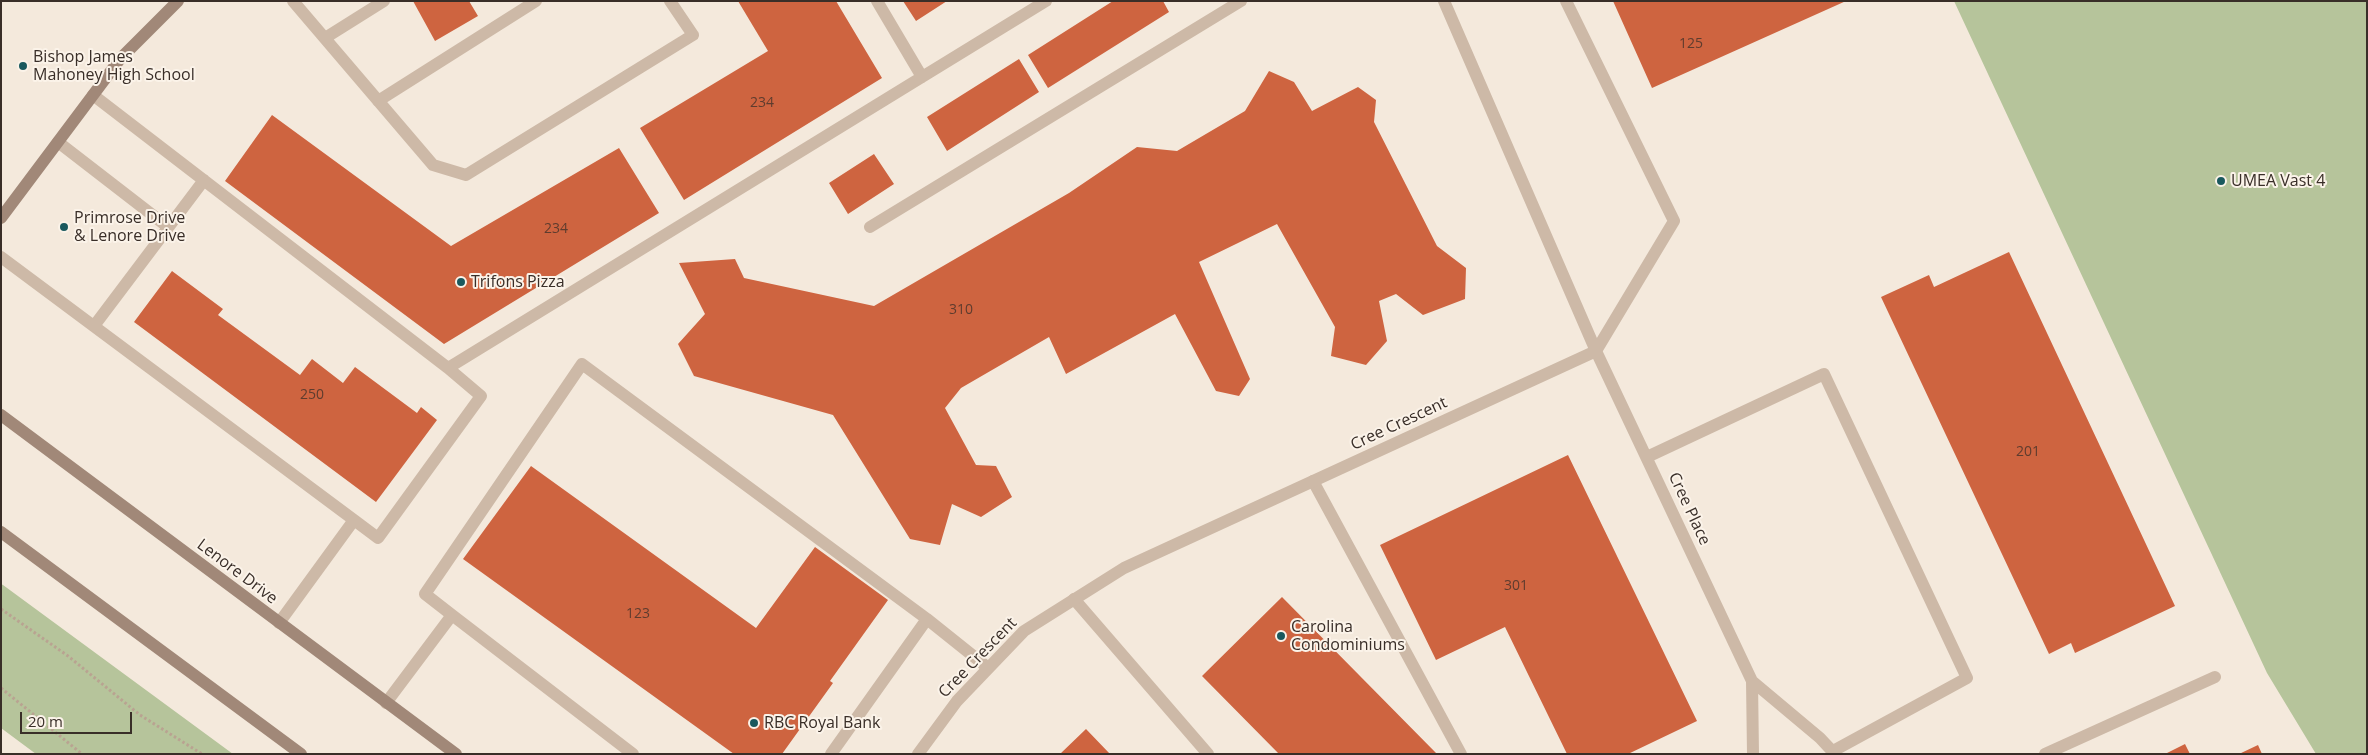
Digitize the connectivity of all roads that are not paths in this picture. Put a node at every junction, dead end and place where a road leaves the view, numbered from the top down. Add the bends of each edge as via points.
1 (178, 1) edge
2 (294, 1) edge
3 (384, 1) edge
4 (536, 1) edge
5 (670, 1) edge
6 (877, 1) edge
7 (1046, 1) edge
8 (1241, 1) edge
9 (1444, 1) edge
10 (1566, 1) edge
11 (325, 38) junction
12 (922, 77) junction
13 (93, 95) junction
14 (378, 101) junction
15 (58, 142) junction
16 (204, 180) junction
17 (1, 218) edge
18 (168, 227) junction
19 (870, 227) dead end
20 (1, 257) edge
21 (94, 326) junction
22 (1596, 351) junction
23 (448, 368) junction
24 (1, 415) edge
25 (1647, 457) junction
26 (1314, 481) junction
27 (354, 520) junction
28 (1, 532) edge
29 (1074, 599) junction
30 (452, 616) junction
31 (927, 619) junction
32 (279, 623) junction
33 (988, 668) junction
34 (2215, 677) dead end
35 (1752, 682) junction
36 (386, 702) junction
37 (1834, 752) edge
38 (301, 754) edge
39 (456, 754) edge
40 (633, 754) edge
41 (831, 754) edge
42 (918, 754) edge
43 (1208, 754) edge
44 (1461, 754) edge
45 (1753, 754) edge
46 (2045, 754) edge

1 - 13 main road via 120,59
2 - 11 street
3 - 11 street
4 - 14 street
5 - 14 street via 693,35 466,175 434,165
6 - 12 street
7 - 12 street
8 - 19 street
9 - 22 street
10 - 22 street via 1674,221
11 - 14 street
12 - 23 street
13 - 15 main road
13 - 16 street
15 - 17 main road
15 - 18 street
16 - 18 street
16 - 23 street
18 - 21 street
20 - 21 street
21 - 27 street
22 - 25 street, Cree Place
22 - 26 street, Cree Crescent
23 - 27 street via 481,396 378,538
24 - 32 main road, Lenore Drive
25 - 35 street, Cree Place
25 - 37 street via 1824,374 1967,678
26 - 29 street, Cree Crescent via 1124,568
26 - 44 street
27 - 32 street
28 - 38 main road
29 - 33 street, Cree Crescent via 1024,631
29 - 43 street
30 - 31 street via 425,594 582,364
30 - 36 street
30 - 40 street
31 - 33 street
31 - 41 street
32 - 36 main road, Lenore Drive
33 - 42 street, Cree Crescent via 957,700
34 - 46 street
35 - 37 street, Cree Place
35 - 45 street, Cree Place
36 - 39 main road, Lenore Drive

